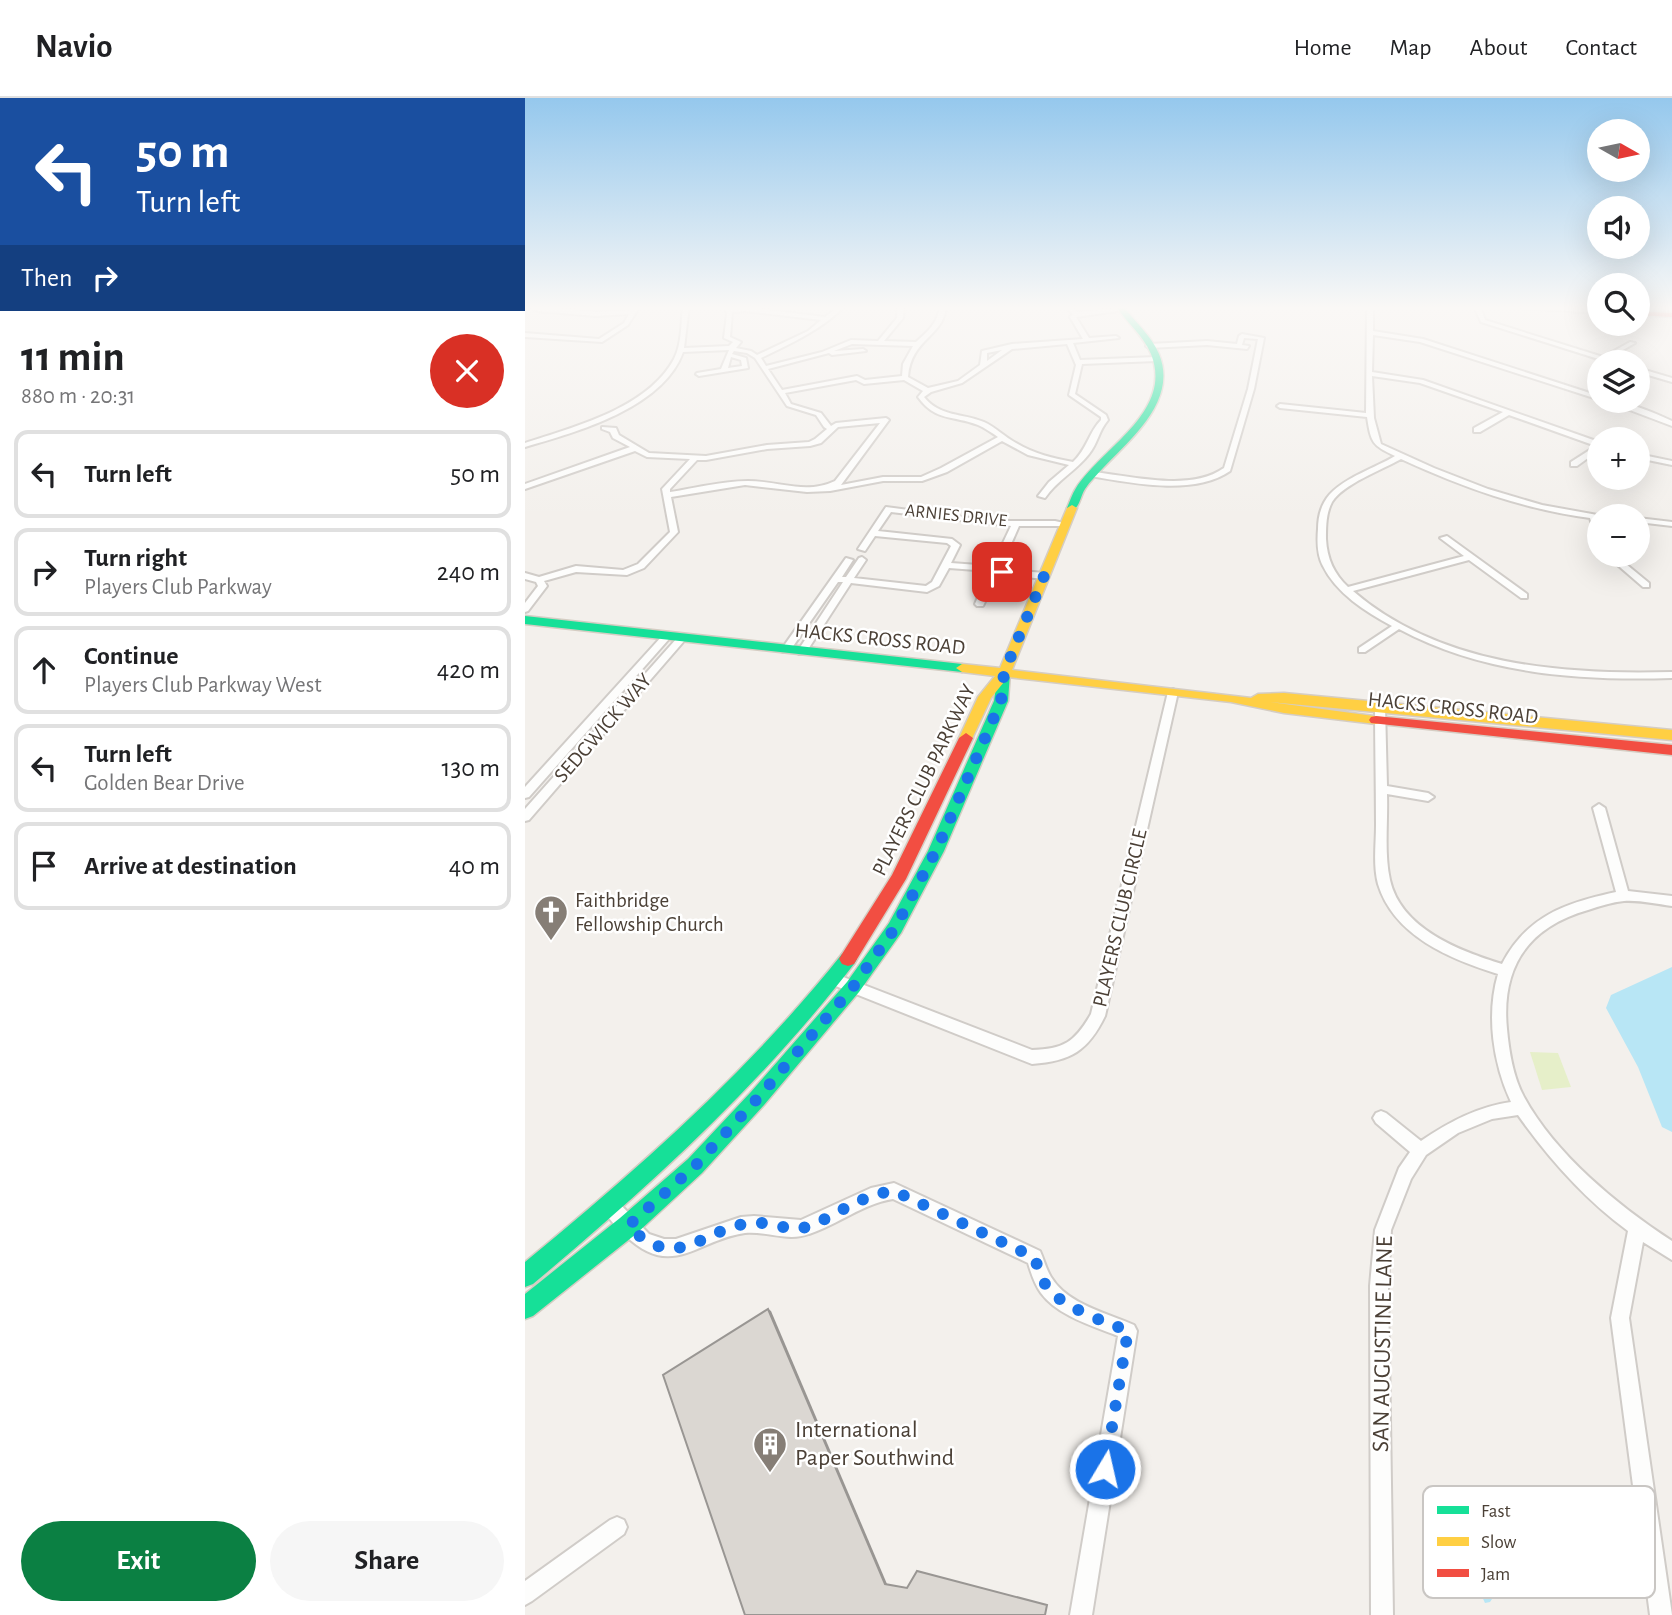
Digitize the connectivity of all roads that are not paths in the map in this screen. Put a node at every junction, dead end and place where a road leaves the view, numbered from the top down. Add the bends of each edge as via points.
1 (663, 377) edge
2 (771, 377) edge
3 (905, 377) joint
4 (968, 377) edge
5 (1076, 377) edge
6 (1158, 377) edge
7 (1253, 377) edge
8 (1370, 377) edge
9 (1390, 377) edge
10 (1534, 377) edge
11 (864, 382) junction
12 (928, 391) junction
13 (781, 392) junction
14 (1587, 394) edge
15 (803, 402) junction
16 (1280, 406) dead end
17 (1509, 412) junction
18 (1642, 413) edge
19 (1370, 415) junction
20 (887, 420) joint
21 (593, 421) junction
22 (1672, 424) edge
23 (830, 428) junction
24 (1478, 430) dead end
25 (1002, 438) junction
26 (1587, 441) edge
27 (525, 445) edge
28 (635, 448) junction
29 (1587, 455) edge
30 (1401, 456) junction
31 (696, 457) junction
32 (1650, 458) edge
33 (1672, 463) edge
34 (1075, 464) junction
35 (1574, 464) dead end
36 (1093, 474) junction
37 (525, 487) edge
38 (828, 488) junction
39 (667, 495) junction
40 (1042, 496) dead end
41 (889, 509) joint
42 (1587, 515) edge
43 (1650, 521) edge
44 (1016, 523) junction
45 (1064, 524) junction
46 (1672, 524) edge
47 (873, 533) junction
48 (1444, 538) dead end
49 (862, 549) junction
50 (1471, 557) junction
51 (849, 560) junction
52 (862, 560) junction
53 (947, 565) junction
54 (1624, 567) edge
55 (995, 568) junction
56 (1045, 573) junction
57 (525, 576) edge
58 (836, 579) junction
59 (539, 580) junction
60 (849, 581) junction
61 (1646, 585) dead end
62 (1348, 590) junction
63 (1524, 596) dead end
64 (823, 597) junction
65 (837, 599) junction
66 (980, 604) dead end
67 (525, 610) edge
68 (525, 620) edge
69 (803, 626) junction
70 (1397, 627) junction
71 (818, 628) junction
72 (674, 638) junction
73 (1362, 650) dead end
74 (794, 651) junction
75 (1004, 673) junction
76 (1672, 675) edge
77 (1173, 692) junction
78 (1380, 714) junction
79 (1672, 735) edge
80 (1672, 750) edge
81 (1381, 789) junction
82 (525, 794) edge
83 (1428, 797) dead end
84 (1599, 808) dead end
85 (525, 817) edge
86 (1623, 896) junction
87 (1672, 901) edge
88 (1504, 970) junction
89 (832, 979) junction
90 (853, 987) junction
91 (1521, 1107) junction
92 (1381, 1118) dead end
93 (1420, 1150) junction
94 (610, 1206) junction
95 (628, 1226) junction
96 (1637, 1229) junction
97 (1672, 1251) edge
98 (525, 1276) edge
99 (525, 1308) edge
100 (1643, 1486) edge
101 (617, 1527) dead end
102 (1655, 1572) edge
103 (525, 1594) edge
104 (1081, 1615) edge
105 (1382, 1615) edge
106 (1661, 1615) edge

1 - 21 street
2 - 13 street
3 - 11 street
3 - 12 street
4 - 12 street
5 - 34 street via 1072,395 1105,420
6 - 36 street via 1154,402 1129,437
7 - 36 street via 1227,469 1221,475 1195,484
8 - 19 street
9 - 17 street via 1421,381
10 - 14 street
11 - 13 street via 857,378
11 - 15 street
12 - 25 street via 921,397 925,403 951,419 982,424
13 - 15 street via 789,405
15 - 23 street
16 - 19 street
17 - 24 street
17 - 26 street
18 - 22 street
19 - 30 street via 1372,437 1378,445
20 - 23 street
20 - 38 street via 838,483
21 - 27 street
21 - 28 street
23 - 31 street via 810,444
25 - 34 street via 1035,455
25 - 38 street via 922,479 883,479
28 - 31 street via 647,454
28 - 37 street
29 - 35 street
30 - 42 street via 1494,495
30 - 62 street via 1333,495 1322,516 1321,549 1329,568
31 - 39 street via 666,489
32 - 33 street
34 - 40 street via 1049,484
36 - 45 street via 1080,489
38 - 39 street via 754,482
39 - 59 street via 674,532 641,566 624,573 576,569
41 - 44 street, ARNIES DRIVE
41 - 47 street
43 - 46 street
44 - 45 street, ARNIES DRIVE
44 - 55 street
45 - 56 street
47 - 49 street
47 - 53 street via 954,543
48 - 50 street
49 - 51 street via 847,553
49 - 52 street via 869,555
50 - 62 street
50 - 63 street
51 - 52 street
51 - 58 street
52 - 60 street
53 - 55 street
53 - 60 street via 936,584 927,589
54 - 61 street
55 - 56 street
55 - 66 street
56 - 75 street
57 - 59 street
58 - 60 street
58 - 64 street
59 - 67 street via 542,590
60 - 65 street
62 - 70 street
64 - 65 street
64 - 69 street
65 - 71 street
68 - 72 street, HACKS CROSS ROAD
69 - 71 street
69 - 74 street
70 - 73 street
70 - 76 street via 1454,651 1512,666
71 - 74 street
72 - 74 street, HACKS CROSS ROAD
72 - 82 street, SEDGWICK WAY
72 - 85 street, SEDGWICK WAY
74 - 75 street, HACKS CROSS ROAD
75 - 77 street, HACKS CROSS ROAD
75 - 89 street, PLAYERS CLUB PARKWAY via 985,697 916,848 876,922
75 - 90 street, PLAYERS CLUB PARKWAY via 1001,701 937,849 895,928
77 - 78 street, HACKS CROSS ROAD via 1284,709
77 - 90 street, PLAYERS CLUB CIRCLE via 1098,1016 1084,1041 1056,1057 1032,1057
78 - 79 street, HACKS CROSS ROAD
78 - 80 street, HACKS CROSS ROAD
78 - 81 street
81 - 83 street
81 - 88 street via 1385,885 1396,905 1437,945
84 - 86 street
86 - 87 street
86 - 88 street via 1573,908 1542,924 1522,939
88 - 91 street via 1498,1018 1504,1056
89 - 90 street, PLAYERS CLUB CIRCLE
89 - 94 street, PLAYERS CLUB PARKWAY via 737,1089
90 - 95 street, PLAYERS CLUB PARKWAY via 695,1166
91 - 93 street, SAN AUGUSTINE LANE via 1491,1112
91 - 96 street via 1574,1174
92 - 93 street
93 - 105 street, SAN AUGUSTINE LANE via 1389,1211 1380,1257
94 - 95 street
94 - 98 street, PLAYERS CLUB PARKWAY
95 - 99 street, PLAYERS CLUB PARKWAY
95 - 104 street via 643,1241 660,1248 679,1248 739,1226 762,1223 793,1231 876,1193 894,1191 1034,1257 1046,1286 1057,1297 1128,1331
96 - 97 street
96 - 100 street via 1620,1318
101 - 103 street
102 - 106 street

